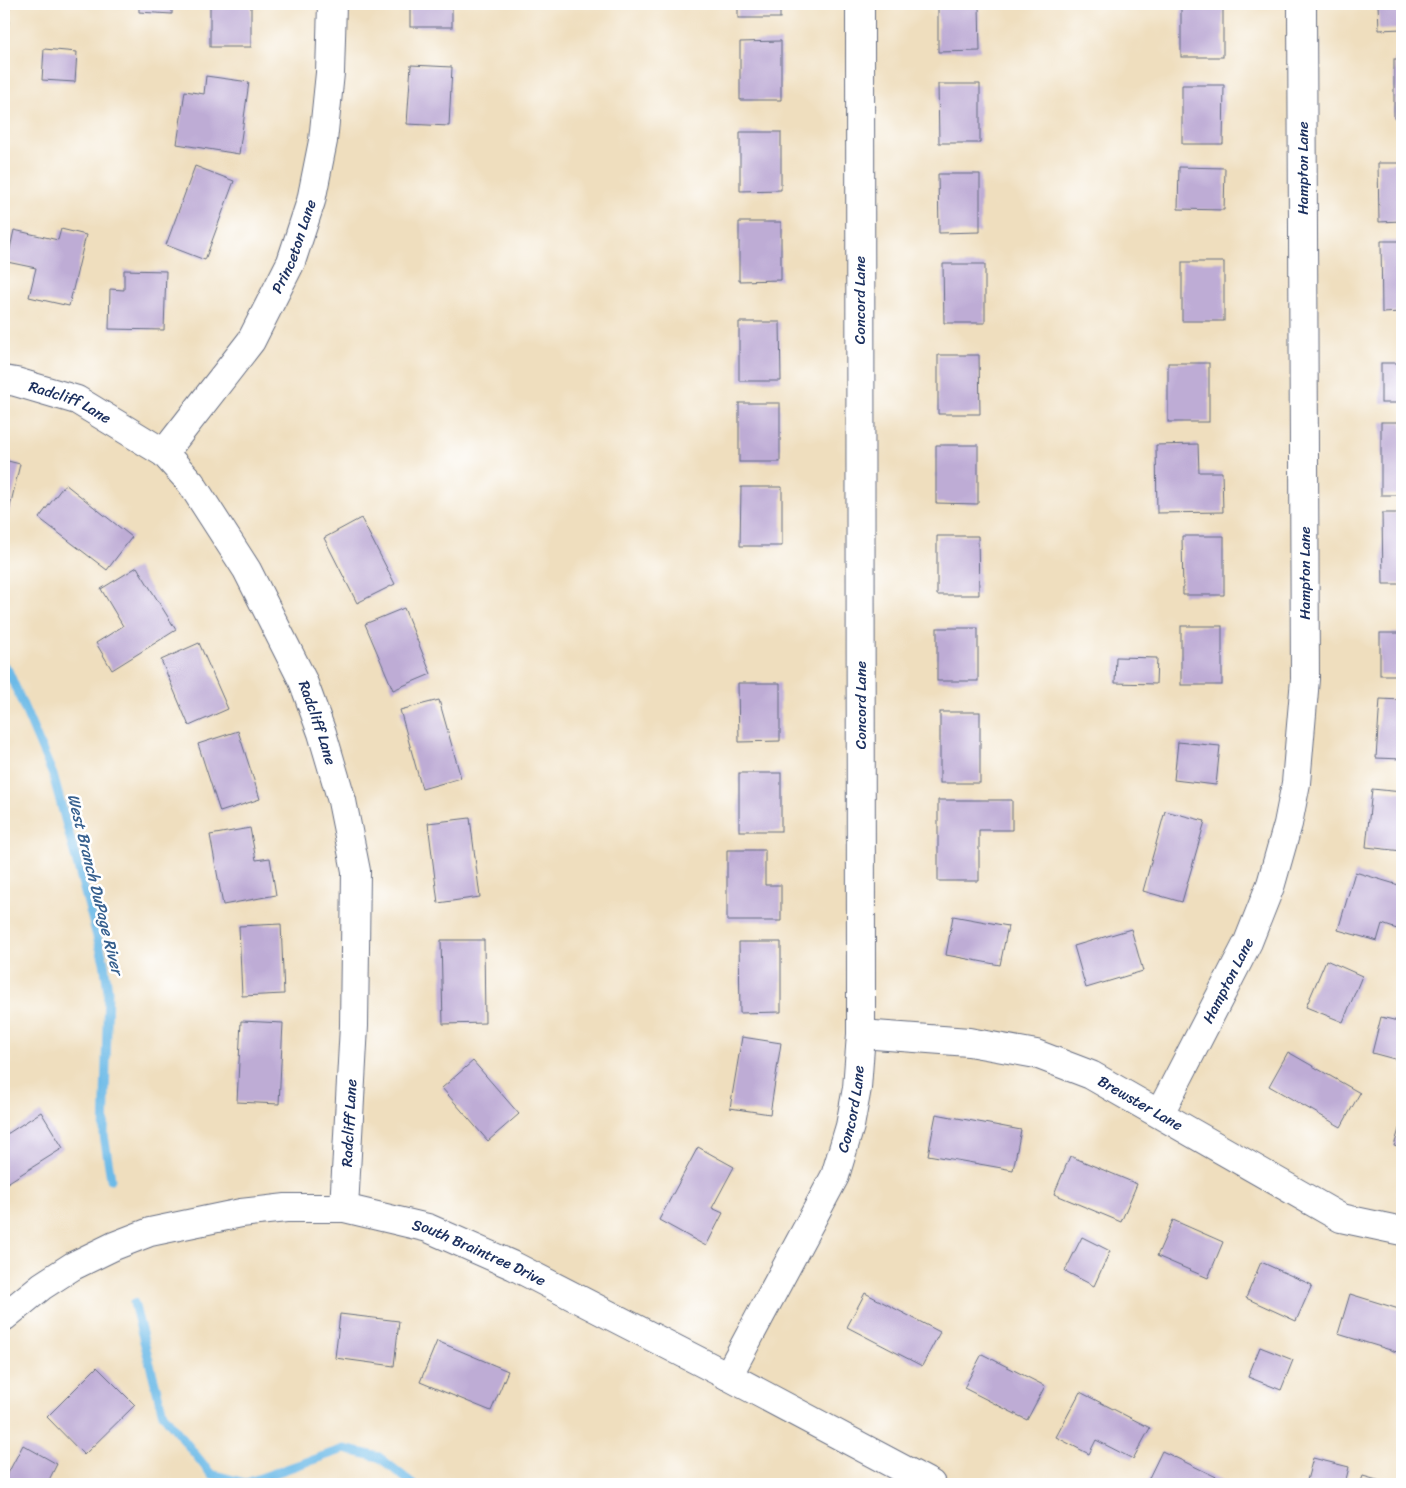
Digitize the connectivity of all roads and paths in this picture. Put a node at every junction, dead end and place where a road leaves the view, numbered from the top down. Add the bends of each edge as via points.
1 (332, 4) edge
2 (860, 4) edge
3 (1302, 4) edge
4 (4, 380) edge
5 (164, 453) junction
6 (861, 1034) junction
7 (1160, 1113) junction
8 (344, 1208) junction
9 (1402, 1231) edge
10 (4, 1317) edge
11 (728, 1376) junction
12 (931, 1484) edge

1 - 5 street, Princeton Lane via 330,74 323,141 310,201 291,262 251,341
2 - 6 street, Concord Lane
3 - 7 street, Hampton Lane via 1305,679 1296,783 1272,884 1248,942
4 - 5 street, Radcliff Lane via 77,400
5 - 8 street, Radcliff Lane via 191,483 248,570 304,681 342,801 356,871 354,1026
6 - 7 street, Brewster Lane via 969,1042 1036,1054 1091,1075
6 - 11 street, Concord Lane via 850,1126 835,1176
7 - 9 street, Brewster Lane via 1341,1218
8 - 10 street, South Braintree Drive via 250,1212 150,1232 72,1266
8 - 11 street, South Braintree Drive via 428,1228 514,1266
11 - 12 street, South Braintree Drive

